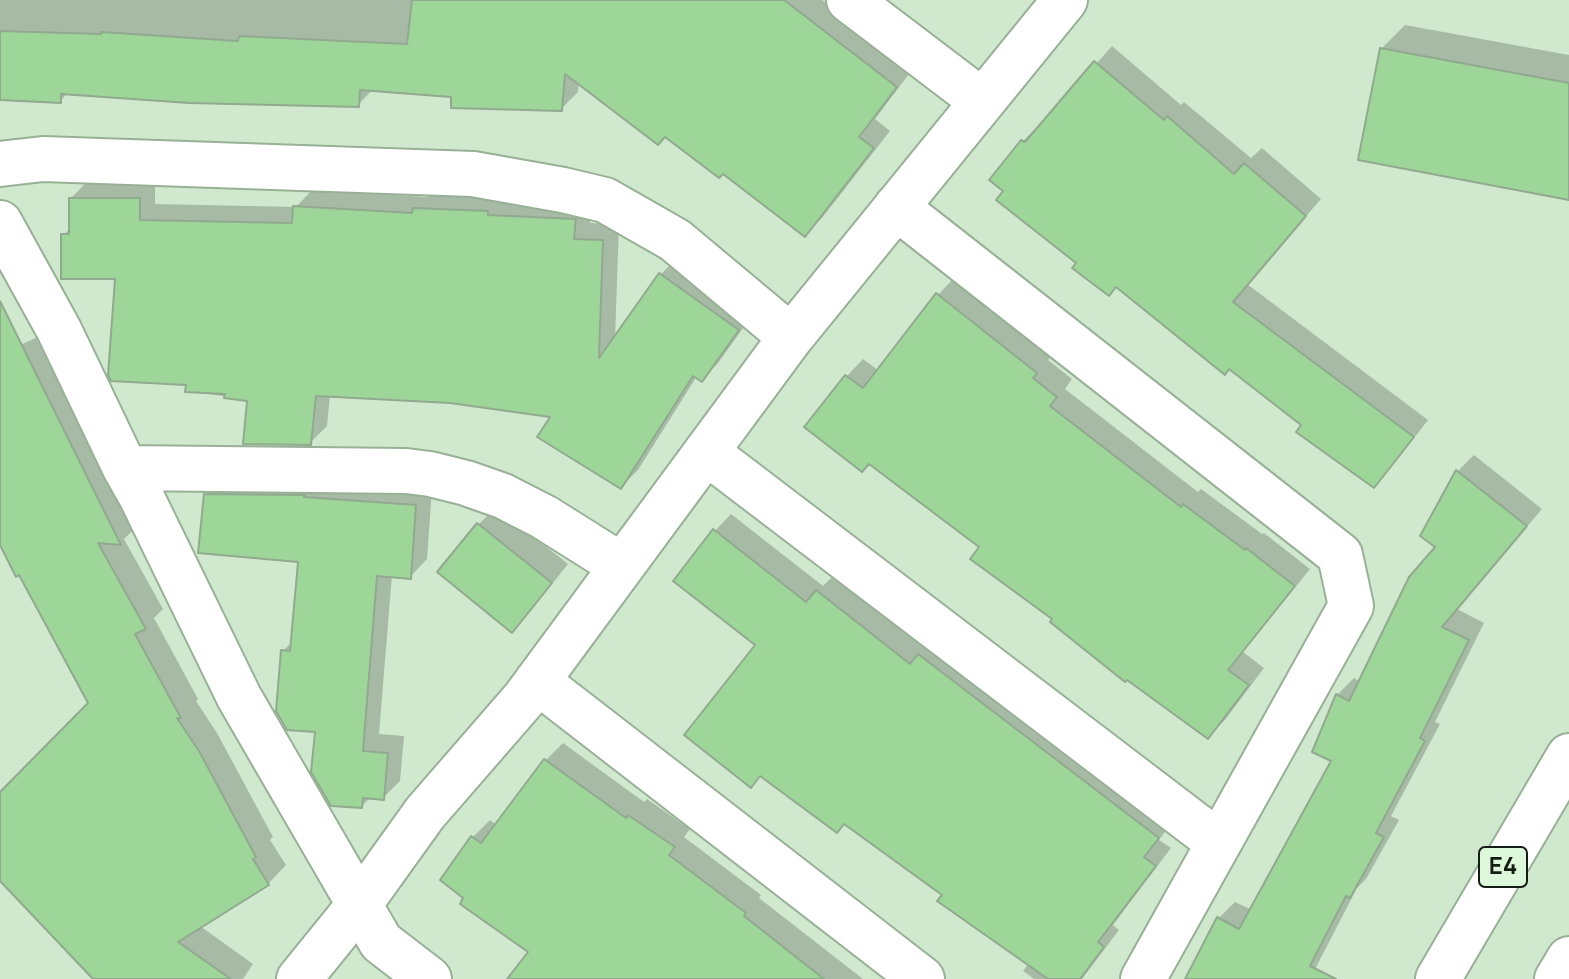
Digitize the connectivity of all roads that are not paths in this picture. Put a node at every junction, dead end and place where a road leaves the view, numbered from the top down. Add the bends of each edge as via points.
1 (849, 0) edge
2 (1065, 0) edge
3 (982, 101) junction
4 (0, 164) edge
5 (896, 207) junction
6 (0, 223) edge
7 (791, 337) junction
8 (706, 452) junction
9 (125, 468) junction
10 (622, 566) junction
11 (537, 681) junction
12 (1569, 756) edge
13 (1219, 843) junction
14 (359, 905) junction
15 (1569, 959) edge
16 (299, 979) edge
17 (429, 979) edge
18 (922, 979) edge
19 (1143, 979) edge
20 (1438, 979) edge
21 (1557, 979) edge

1 - 3 main road
2 - 3 main road
3 - 5 main road
4 - 7 main road via 43,159 473,174 563,190 605,200 675,240
5 - 7 main road
5 - 13 main road via 1340,555 1351,606
6 - 9 main road
7 - 8 main road
8 - 10 main road
8 - 13 main road
9 - 10 main road via 430,474 503,496
9 - 14 main road via 239,697
10 - 11 main road
11 - 14 main road via 425,813
11 - 18 main road
12 - 20 main road, E4
13 - 19 main road
14 - 16 main road
14 - 17 main road via 381,942
15 - 21 main road

